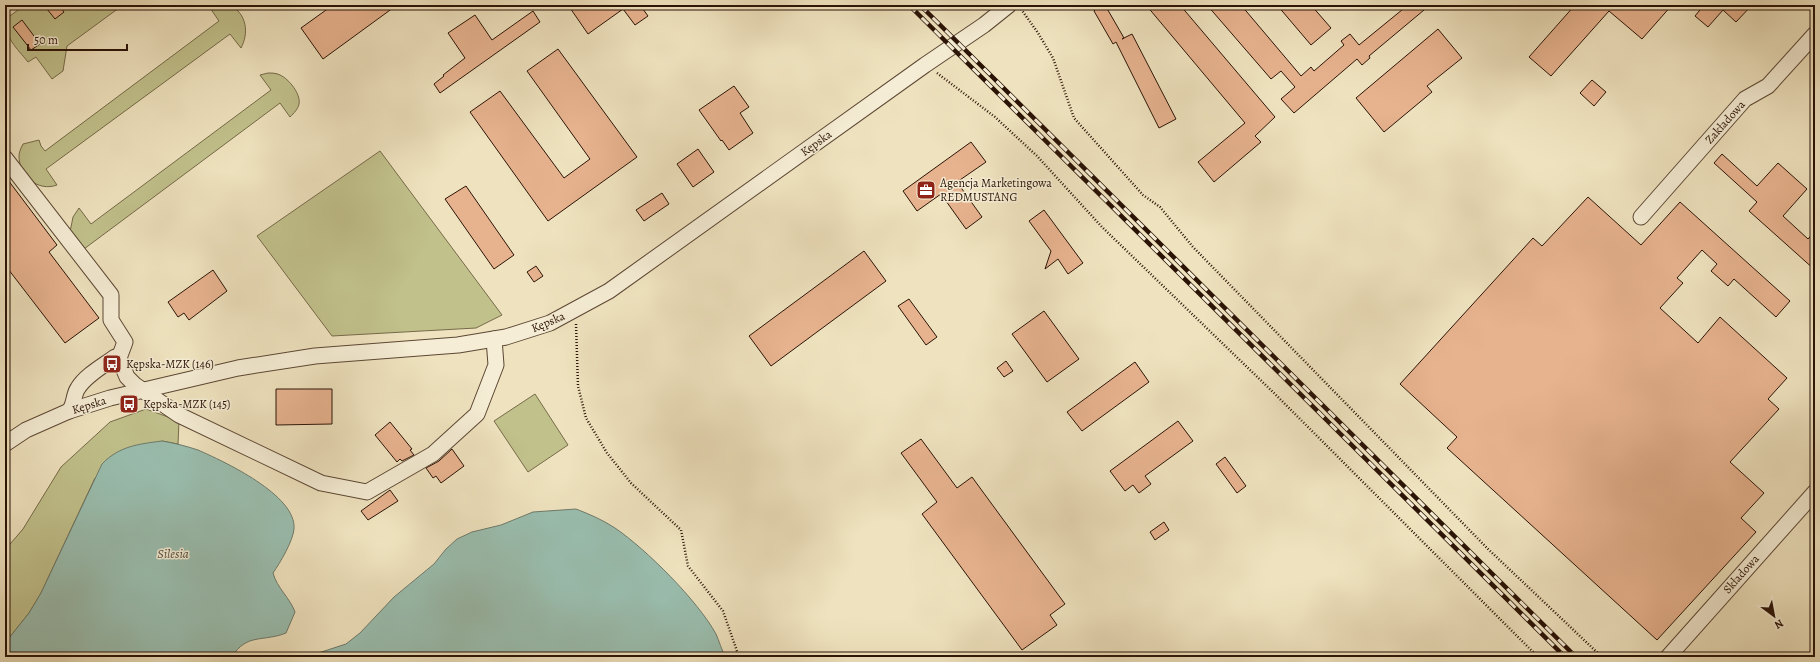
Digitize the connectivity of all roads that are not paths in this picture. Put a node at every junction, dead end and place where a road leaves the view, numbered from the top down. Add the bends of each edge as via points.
1 (1009, 5) edge
2 (1815, 34) edge
3 (5, 158) edge
4 (1641, 217) dead end
5 (494, 339) junction
6 (119, 358) junction
7 (144, 390) junction
8 (69, 411) junction
9 (5, 444) edge
10 (1815, 492) edge
11 (1668, 657) edge

1 - 5 street, Kępska via 609,291 533,330
2 - 4 street, Zakładowa via 1768,86 1745,99
3 - 6 street via 111,295 112,320 125,342
5 - 7 street, Kępska via 308,358 238,368
5 - 7 street via 496,365 477,414 432,454 367,492 321,483 179,415
6 - 7 street via 131,381
6 - 8 street via 115,357 83,381
7 - 8 street, Kępska
8 - 9 street, Kępska via 26,430
10 - 11 street, Składowa

